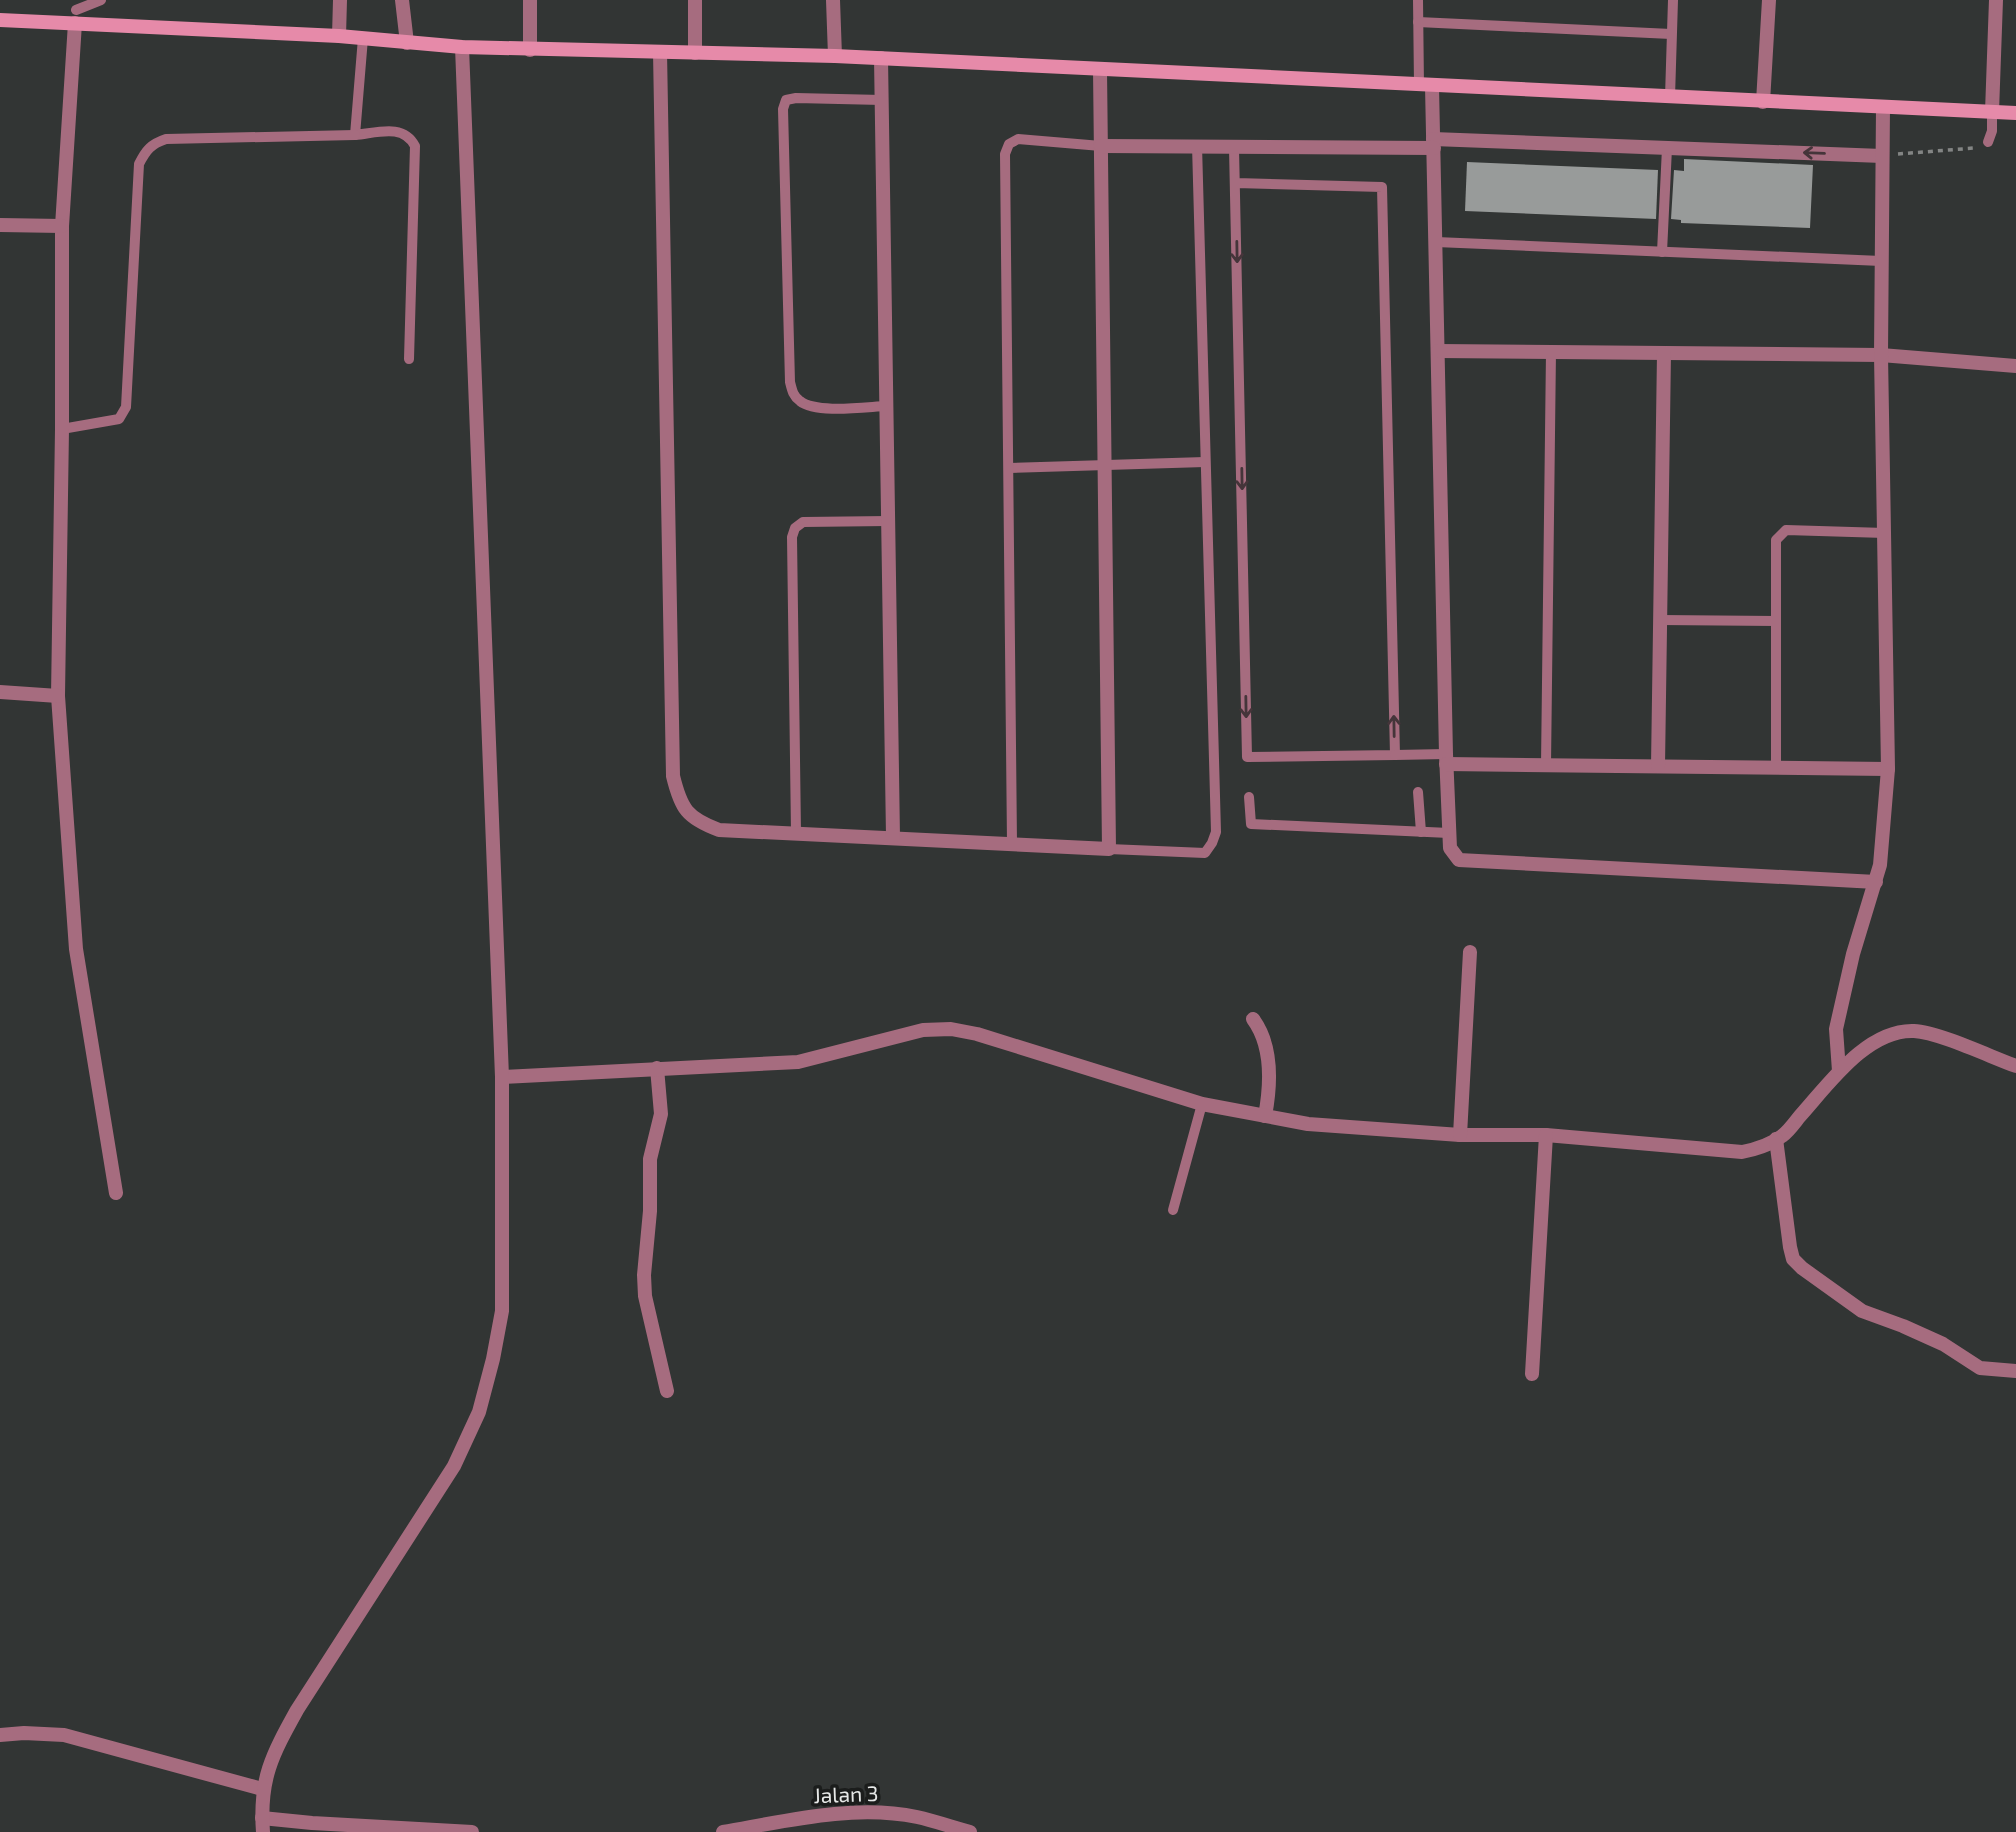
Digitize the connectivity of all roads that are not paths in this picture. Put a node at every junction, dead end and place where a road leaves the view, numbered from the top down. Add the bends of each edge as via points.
1 (101, 0) edge
2 (340, 0) edge
3 (402, 0) edge
4 (530, 0) edge
5 (695, 0) edge
6 (833, 0) edge
7 (1418, 0) edge
8 (1673, 0) edge
9 (1769, 0) edge
10 (1996, 0) edge
11 (76, 11) edge
12 (0, 20) edge
13 (1418, 22) junction
14 (1671, 34) junction
15 (340, 36) junction
16 (363, 38) junction
17 (407, 43) junction
18 (463, 47) junction
19 (530, 50) junction
20 (660, 52) junction
21 (695, 53) junction
22 (835, 56) junction
23 (881, 58) junction
24 (1100, 70) junction
25 (1426, 85) junction
26 (1670, 97) junction
27 (882, 100) junction
28 (1763, 102) junction
29 (1883, 107) junction
30 (1992, 112) junction
31 (2016, 113) edge
32 (355, 135) junction
33 (1988, 142) road end
34 (1434, 144) junction
35 (1197, 145) junction
36 (1101, 146) junction
37 (1234, 148) junction
38 (1667, 148) junction
39 (1882, 156) junction
40 (1236, 183) junction
41 (0, 225) edge
42 (62, 226) junction
43 (1436, 242) junction
44 (1662, 252) junction
45 (1881, 261) junction
46 (1438, 351) junction
47 (1551, 351) junction
48 (1664, 353) junction
49 (1881, 355) junction
50 (409, 359) dead end
51 (2016, 366) edge
52 (887, 406) junction
53 (62, 429) junction
54 (1205, 463) junction
55 (1105, 465) junction
56 (1009, 468) junction
57 (888, 521) junction
58 (1885, 533) junction
59 (1660, 620) junction
60 (1776, 621) junction
61 (0, 692) edge
62 (58, 696) junction
63 (1395, 755) junction
64 (1446, 759) junction
65 (1546, 765) junction
66 (1658, 766) junction
67 (1776, 768) junction
68 (1888, 769) junction
69 (1418, 792) dead end
70 (1249, 797) dead end
71 (1421, 832) junction
72 (796, 833) junction
73 (1449, 833) junction
74 (893, 838) junction
75 (1012, 844) junction
76 (1109, 849) junction
77 (1876, 882) junction
78 (1470, 952) dead end
79 (1253, 1018) dead end
80 (2016, 1066) edge
81 (657, 1068) junction
82 (1839, 1071) junction
83 (502, 1077) junction
84 (1202, 1104) junction
85 (1265, 1116) junction
86 (1460, 1135) junction
87 (1546, 1135) junction
88 (1776, 1139) junction
89 (116, 1193) dead end
90 (1173, 1210) dead end
91 (2016, 1371) edge
92 (1532, 1374) dead end
93 (667, 1391) dead end
94 (0, 1735) edge
95 (262, 1789) junction
96 (263, 1825) edge
97 (472, 1832) edge
98 (723, 1832) edge
99 (970, 1832) edge

1 - 11 lane
2 - 15 street
3 - 17 street
4 - 19 street
5 - 21 street
6 - 22 street
7 - 13 lane
8 - 14 lane
9 - 28 street
10 - 30 street
11 - 12 main road
11 - 15 main road
11 - 42 street
13 - 14 lane
13 - 25 lane
14 - 26 lane
15 - 16 main road
16 - 17 main road
16 - 32 lane
17 - 18 main road
18 - 19 main road
18 - 83 street
19 - 20 main road
20 - 21 main road
20 - 72 street via 673,776 679,803 700,823 719,830
21 - 22 main road
22 - 23 main road
23 - 24 main road
23 - 27 street
24 - 25 main road
24 - 36 street
25 - 26 main road
25 - 34 street
26 - 28 main road
27 - 52 street
27 - 52 lane via 796,98 786,100 783,109 793,394 816,408
28 - 29 main road
29 - 30 main road
29 - 39 street
30 - 31 main road
30 - 33 lane
32 - 50 lane via 400,130 415,146
32 - 53 lane via 166,139 146,149 139,164 126,407 119,419
34 - 37 street
34 - 38 street
34 - 43 street
35 - 36 street
35 - 37 street
35 - 54 lane
36 - 55 street
36 - 56 lane via 1018,139 1009,144 1005,154
37 - 40 lane
39 -> 38 street
38 - 44 lane
39 - 45 street
63 -> 40 lane via 1382,187
40 -> 63 lane via 1247,757
41 - 42 street
42 - 53 street
43 - 44 lane
43 - 46 street
44 - 45 lane
45 - 49 street
46 - 47 street
46 - 64 street
47 - 48 street
47 - 65 lane
48 - 49 street
48 - 59 street
49 - 51 street
49 - 58 street
52 - 57 street
53 - 62 street
54 - 55 lane
54 - 76 lane via 1216,832 1205,853
55 - 56 lane
55 - 76 street
56 - 75 lane
57 - 72 lane via 803,522 792,537
57 - 74 street
58 - 60 lane via 1786,530 1776,540
58 - 68 street
59 - 60 lane
59 - 66 street
60 - 67 lane
61 - 62 street
62 - 89 street via 76,949
63 - 64 lane
64 - 65 street
64 - 73 street
65 - 66 street
66 - 67 street
67 - 68 street
68 - 77 street
69 - 71 lane
70 - 71 lane via 1251,824
71 - 73 lane
72 - 74 street
73 - 77 street via 1450,848 1459,860
74 - 75 street
75 - 76 street
77 - 82 street via 1836,1029
78 - 86 street
79 - 85 street via 1263,1036 1269,1070
80 - 82 street via 1914,1031 1881,1038
81 - 83 street
81 - 84 street via 798,1062 923,1030 951,1029
81 - 93 street via 661,1114 650,1159 644,1275
82 - 88 street
83 - 95 street via 502,1311 479,1412 454,1466 280,1742
84 - 85 street
84 - 90 lane
85 - 86 street via 1308,1124
86 - 87 street
87 - 88 street via 1742,1152 1760,1149
87 - 92 street
88 - 91 street via 1790,1247 1802,1268 1873,1317 1943,1344 1980,1368
94 - 95 street via 64,1735
95 - 96 street
96 - 97 street via 312,1823
98 - 99 street, Jalan 3 via 862,1812 916,1816

